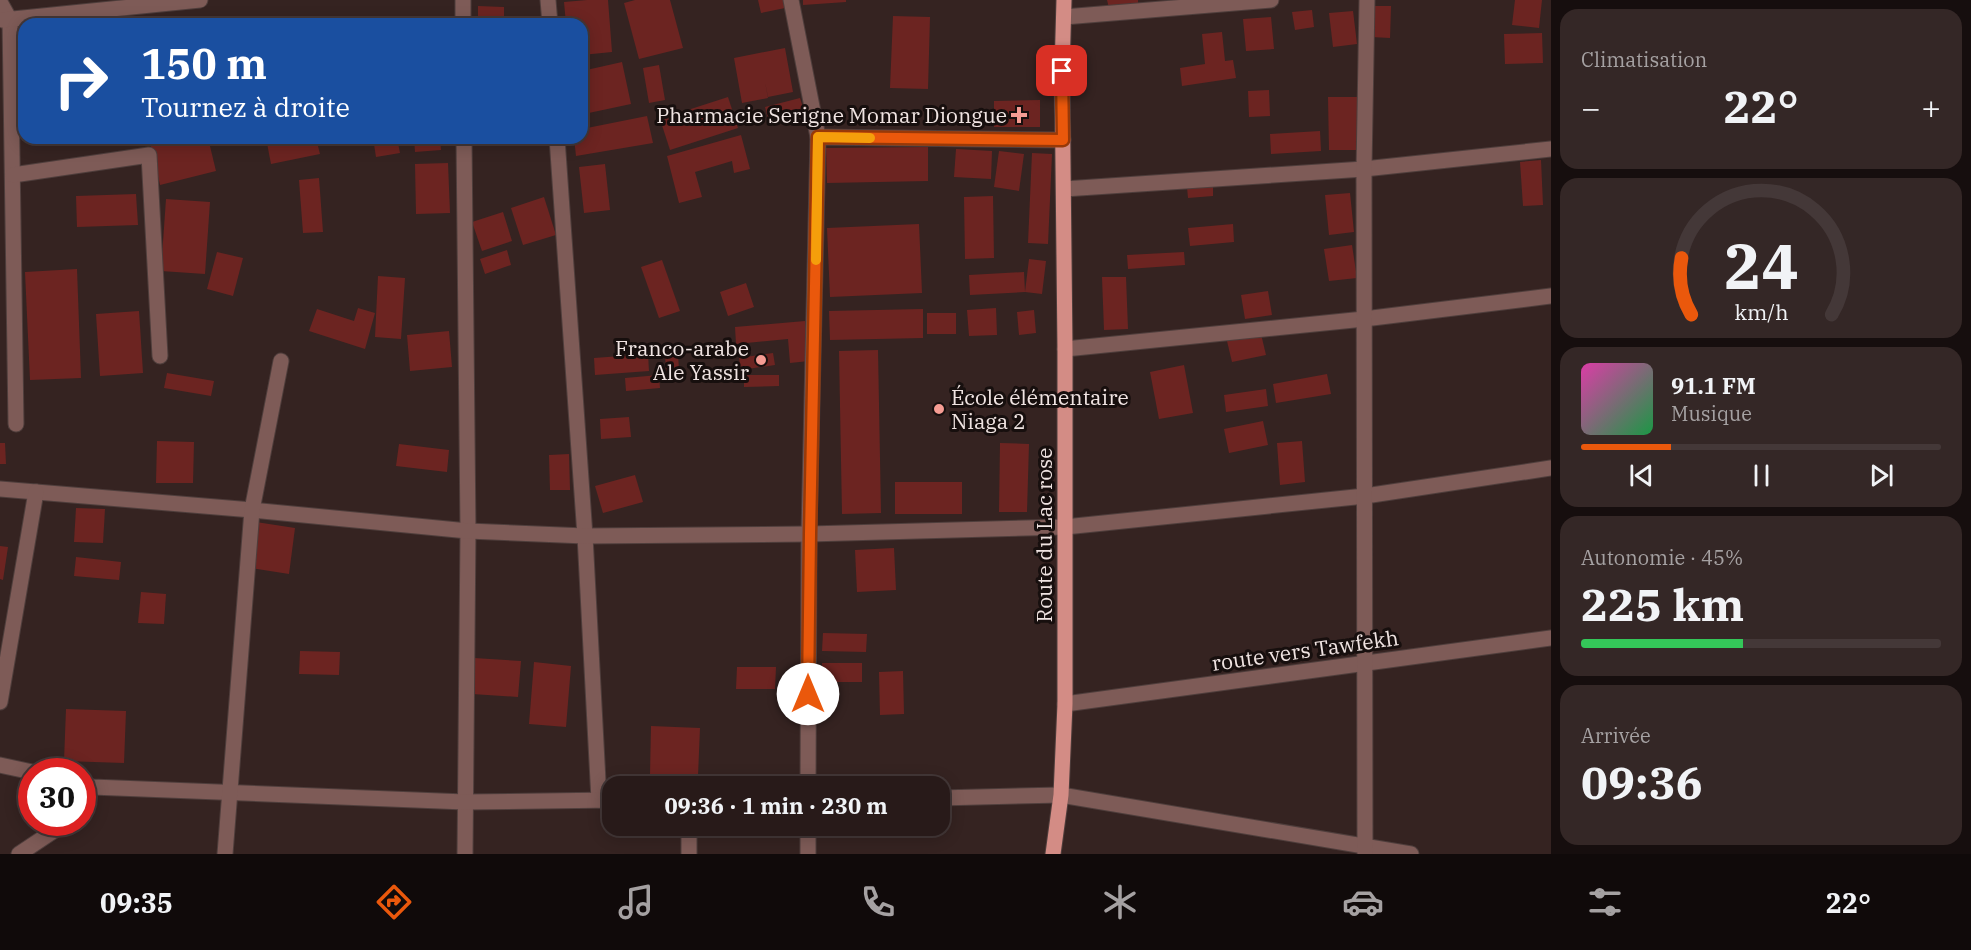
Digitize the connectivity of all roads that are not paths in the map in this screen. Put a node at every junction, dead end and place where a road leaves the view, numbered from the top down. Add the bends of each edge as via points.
1 (200, 0) edge
2 (463, 0) edge
3 (548, 0) edge
4 (791, 0) edge
5 (1064, 0) edge
6 (1271, 0) edge
7 (1367, 0) edge
8 (0, 2) edge
9 (1064, 17) junction
10 (24, 18) edge
11 (463, 18) edge
12 (550, 18) edge
13 (5, 20) edge
14 (818, 137) junction
15 (1063, 140) junction
16 (464, 144) edge
17 (557, 144) edge
18 (6, 145) edge
19 (1551, 148) edge
20 (1364, 170) junction
21 (13, 175) junction
22 (1064, 189) junction
23 (1551, 296) edge
24 (1364, 320) junction
25 (1065, 349) junction
26 (160, 356) dead end
27 (282, 361) dead end
28 (16, 424) dead end
29 (1551, 468) edge
30 (0, 489) edge
31 (36, 492) junction
32 (1365, 496) junction
33 (252, 510) junction
34 (1065, 528) junction
35 (468, 531) junction
36 (810, 534) junction
37 (585, 536) junction
38 (1551, 638) edge
39 (1366, 663) junction
40 (0, 702) edge
41 (1065, 704) junction
42 (0, 765) edge
43 (18, 769) edge
44 (603, 776) edge
45 (808, 776) edge
46 (96, 786) edge
47 (229, 793) junction
48 (1061, 795) junction
49 (950, 798) edge
50 (602, 800) edge
51 (465, 802) junction
52 (46, 836) edge
53 (689, 836) edge
54 (808, 836) edge
55 (1365, 849) edge
56 (19, 854) edge
57 (225, 854) edge
58 (465, 854) edge
59 (689, 854) edge
60 (808, 854) edge
61 (1053, 854) edge
62 (1411, 854) edge

1 - 10 street
2 - 11 street
3 - 12 street
4 - 14 street
5 - 9 main road, Route du Lac rose
6 - 9 street
7 - 20 street
8 - 13 street
9 - 15 main road, Route du Lac rose
13 - 18 street
14 - 15 street
14 - 36 street
15 - 22 main road, Route du Lac rose
16 - 35 street
17 - 37 street
18 - 21 street
19 - 20 street
20 - 22 street
20 - 24 street
21 - 26 street via 149,155
21 - 28 street
22 - 25 main road, Route du Lac rose
23 - 24 street
24 - 25 street
24 - 32 street
25 - 34 main road, Route du Lac rose
27 - 33 street
29 - 32 street
30 - 31 street
31 - 33 street
31 - 40 street
32 - 34 street
32 - 39 street
33 - 35 street
33 - 47 street
34 - 36 street
34 - 41 main road, Route du Lac rose
35 - 37 street
35 - 51 street
36 - 37 street
36 - 45 street
37 - 44 street
38 - 39 street, route vers Tawfekh
39 - 41 street, route vers Tawfekh
39 - 55 street
41 - 48 main road, Route du Lac rose
42 - 43 street
46 - 47 street
47 - 51 street
47 - 57 street
48 - 49 street
48 - 55 street
48 - 61 main road, Route du Lac rose
50 - 51 street
51 - 58 street
52 - 56 street
53 - 59 street
54 - 60 street
55 - 62 street

